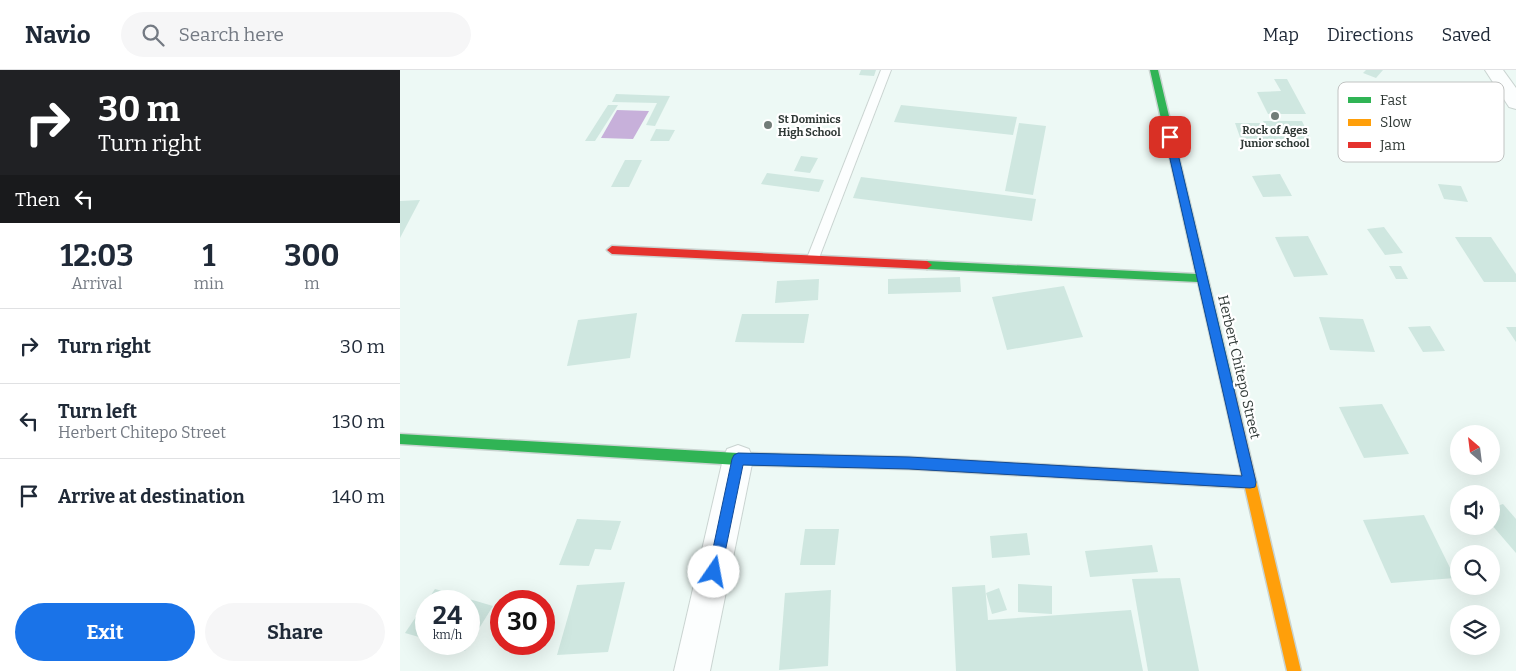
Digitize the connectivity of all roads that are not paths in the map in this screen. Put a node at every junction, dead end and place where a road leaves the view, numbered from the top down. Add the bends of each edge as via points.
1 (886, 70) edge
2 (1154, 70) edge
3 (1494, 70) edge
4 (1502, 82) edge
5 (1504, 85) edge
6 (1516, 103) edge
7 (612, 250) dead end
8 (813, 258) junction
9 (1203, 278) junction
10 (400, 439) edge
11 (738, 459) junction
12 (1250, 482) junction
13 (692, 671) edge
14 (1294, 671) edge

1 - 8 lane
2 - 9 street, Herbert Chitepo Street
3 - 4 street
5 - 6 street
7 - 8 street
8 - 9 street
9 - 12 street, Herbert Chitepo Street
10 - 11 street
11 - 12 street via 909,463
11 - 13 street
12 - 14 street, Herbert Chitepo Street

